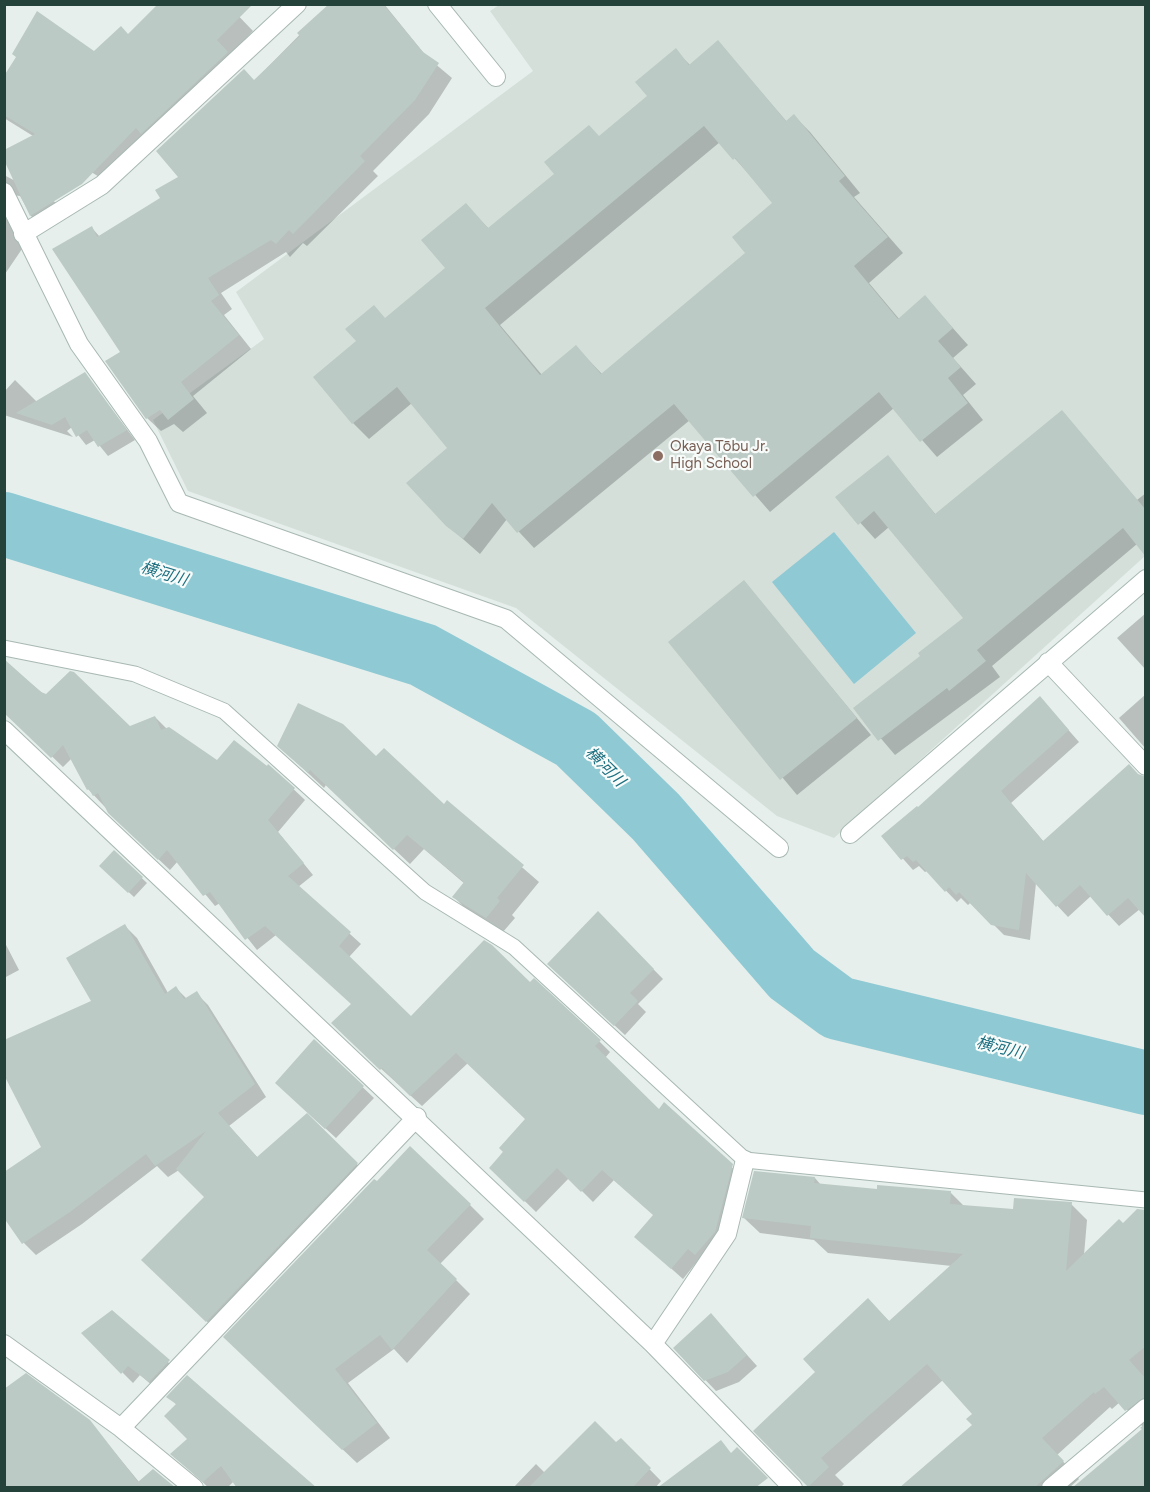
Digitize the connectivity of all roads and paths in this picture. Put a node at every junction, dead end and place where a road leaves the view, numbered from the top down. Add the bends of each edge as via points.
1 (297, 4) edge
2 (436, 4) edge
3 (496, 77) dead end
4 (4, 192) edge
5 (23, 234) junction
6 (1146, 579) edge
7 (4, 648) edge
8 (1048, 662) junction
9 (4, 730) edge
10 (1146, 766) edge
11 (850, 834) dead end
12 (779, 848) dead end
13 (417, 1117) junction
14 (745, 1160) junction
15 (1146, 1200) edge
16 (4, 1344) edge
17 (653, 1344) junction
18 (1146, 1407) edge
19 (122, 1428) junction
20 (194, 1488) edge
21 (793, 1488) edge
22 (1051, 1488) edge

1 - 5 street via 102,185
2 - 3 street
4 - 5 street
5 - 12 street via 79,344 148,441 179,503 506,619
6 - 8 street
7 - 14 lane via 135,674 224,711 425,892 514,947
8 - 10 street
8 - 11 street
9 - 13 street
13 - 17 street
13 - 19 street
14 - 15 lane
14 - 17 street via 727,1234
16 - 19 street
17 - 21 street
18 - 22 street
19 - 20 street

